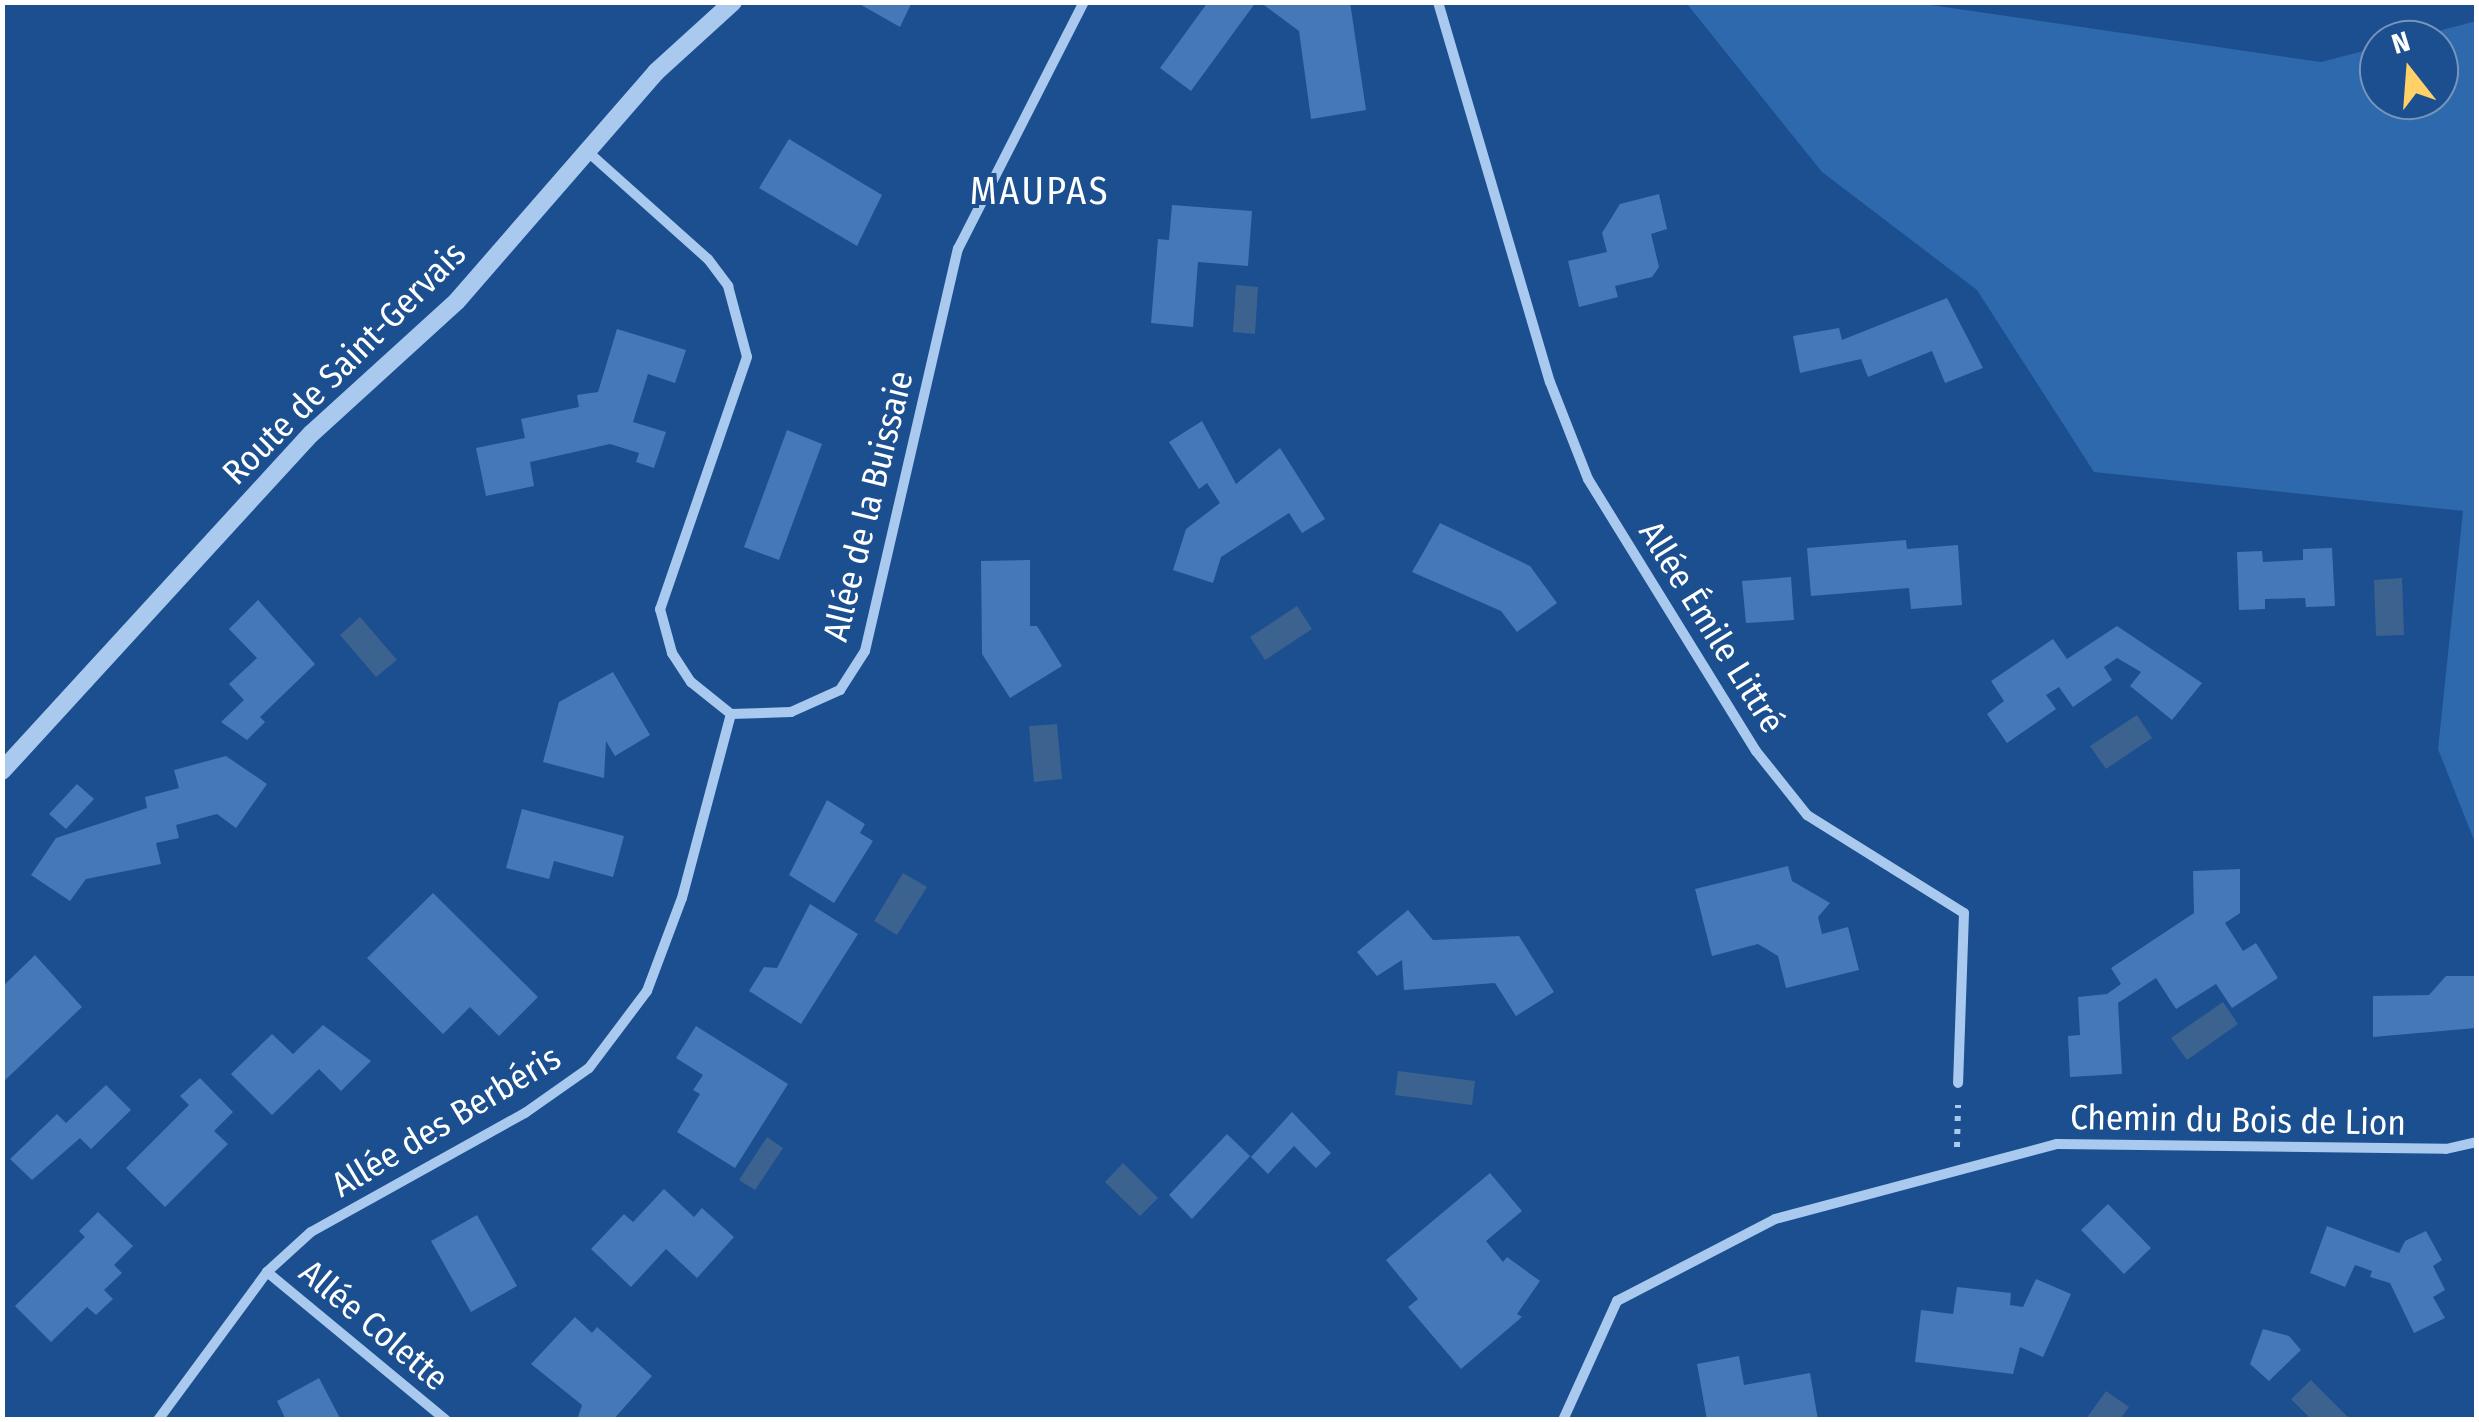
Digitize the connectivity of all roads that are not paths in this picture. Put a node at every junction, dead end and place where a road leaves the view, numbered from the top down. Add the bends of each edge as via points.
1 (733, 2) edge
2 (1084, 2) edge
3 (1438, 2) edge
4 (587, 150) junction
5 (731, 714) junction
6 (2, 771) edge
7 (1958, 1084) road end
8 (2476, 1142) edge
9 (267, 1272) junction
10 (158, 1420) edge
11 (446, 1420) edge
12 (1563, 1420) edge

1 - 4 street, Route de Saint-Gervais via 656,72
2 - 5 street, Allée de la Buissaie via 958,250 865,651 840,690 791,712
3 - 7 street, Allée Émile Littré via 1550,382 1588,479 1756,750 1807,815 1964,913
4 - 5 street via 708,259 728,286 747,358 660,609 672,653 691,682
4 - 6 street, Route de Saint-Gervais via 457,301 310,434
5 - 9 street, Allée des Berbéris via 682,898 647,990 589,1068 526,1113 311,1232
8 - 12 street, Chemin du Bois de Lion via 2446,1150 2056,1144 1775,1220 1617,1301
9 - 10 street, Allée des Berbéris
9 - 11 street, Allée Colette

